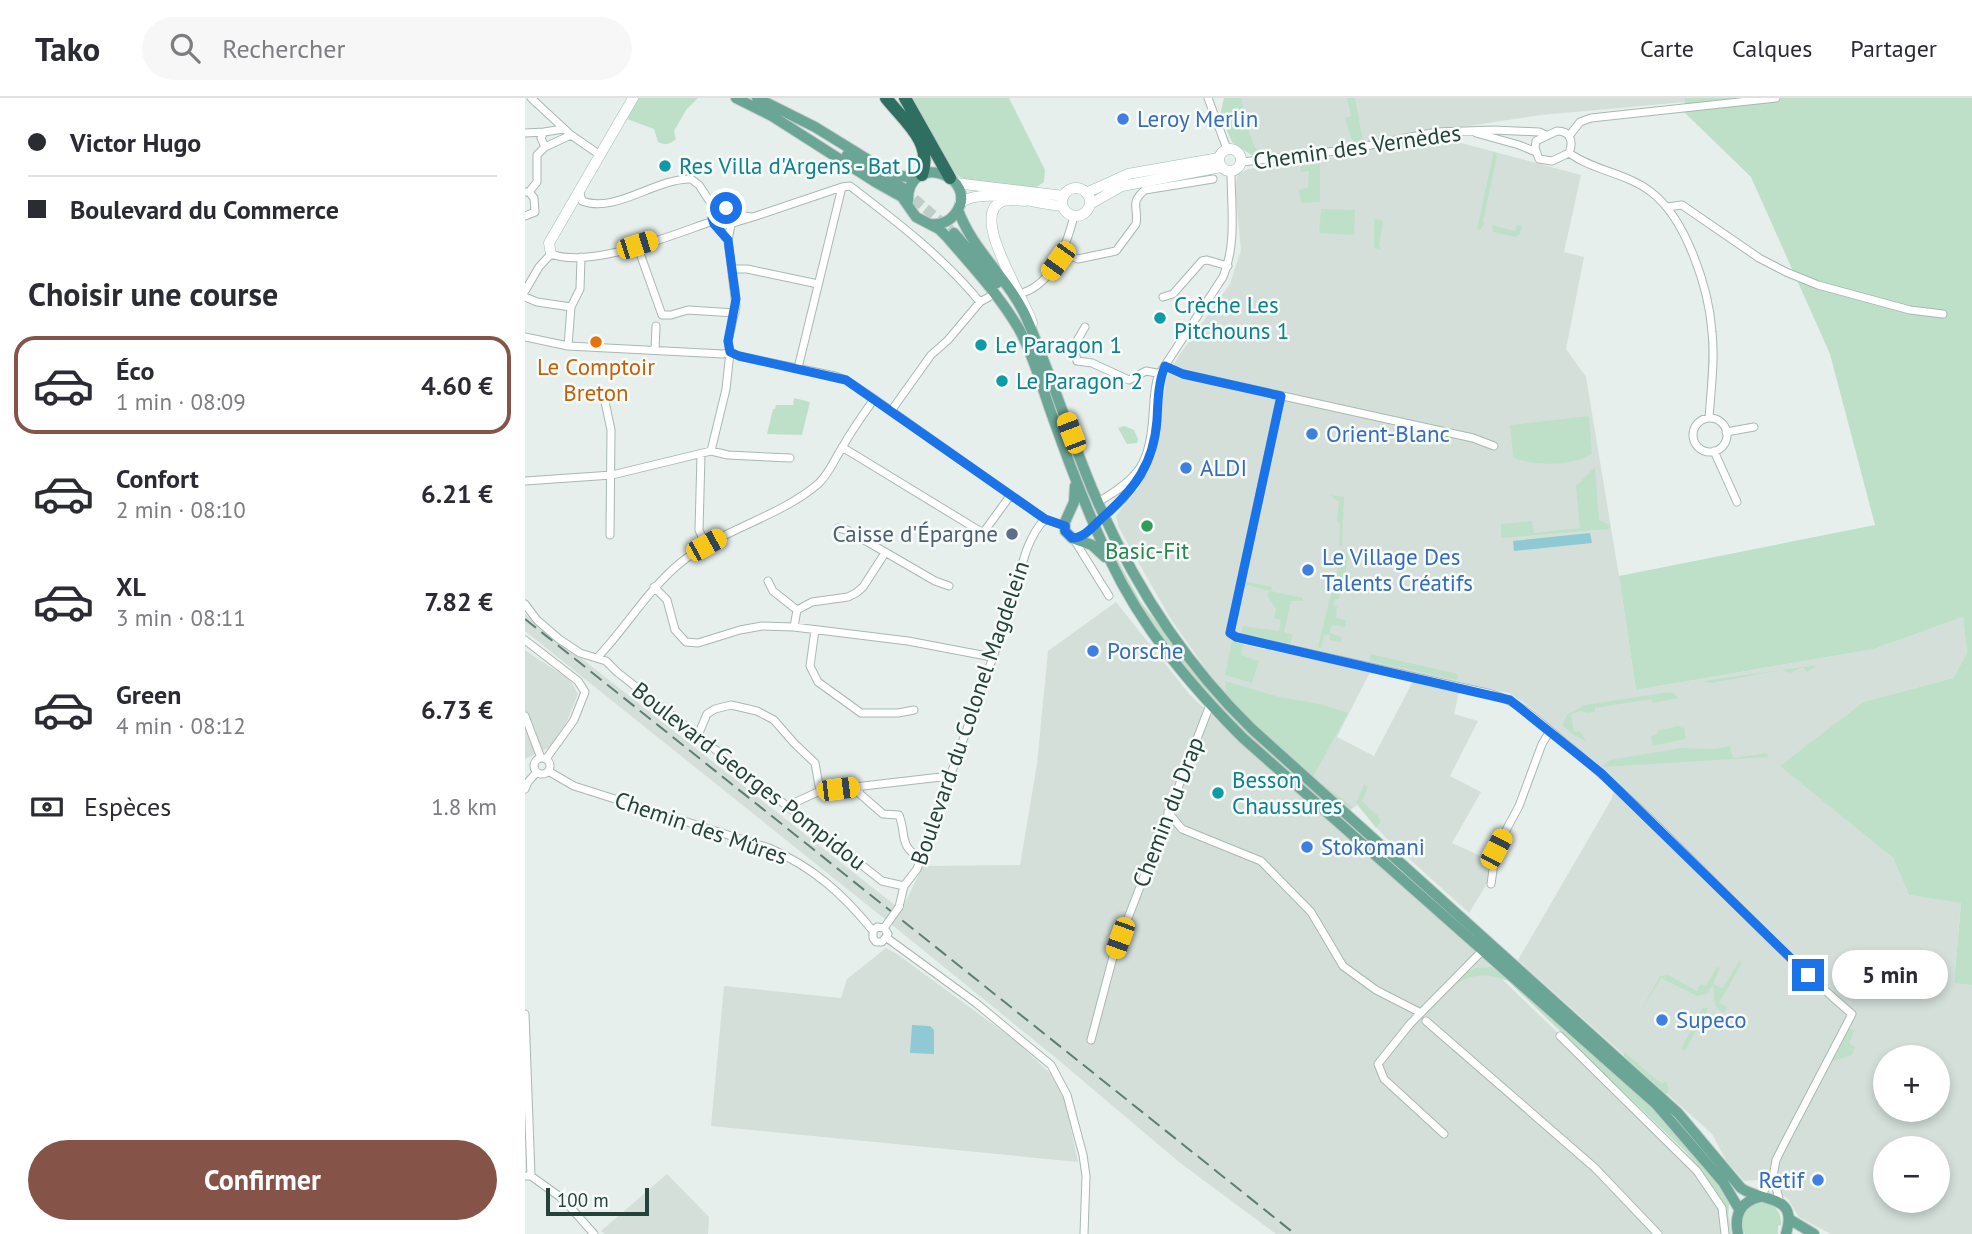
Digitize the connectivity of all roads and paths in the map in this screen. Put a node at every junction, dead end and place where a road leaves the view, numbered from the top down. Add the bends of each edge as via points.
1 (531, 98) edge
2 (633, 98) edge
3 (736, 98) edge
4 (757, 98) edge
5 (886, 98) edge
6 (905, 98) edge
7 (1208, 98) edge
8 (1776, 98) edge
9 (769, 104) junction
10 (563, 129) junction
11 (544, 132) junction
12 (1472, 132) junction
13 (525, 133) edge
14 (571, 135) junction
15 (1546, 135) junction
16 (1569, 136) junction
17 (545, 147) junction
18 (1227, 149) junction
19 (1536, 152) junction
20 (1569, 153) junction
21 (600, 155) junction
22 (1242, 162) junction
23 (1224, 165) junction
24 (919, 176) junction
25 (1213, 179) dead end
26 (953, 180) junction
27 (842, 187) junction
28 (903, 188) tunnel mouth
29 (527, 192) edge
30 (1087, 193) junction
31 (579, 199) junction
32 (1025, 201) junction
33 (1063, 201) junction
34 (908, 204) junction
35 (1090, 204) junction
36 (959, 206) junction
37 (1667, 206) junction
38 (716, 211) junction
39 (525, 216) edge
40 (1074, 216) junction
41 (713, 221) junction
42 (732, 222) junction
43 (929, 224) junction
44 (719, 229) junction
45 (954, 233) tunnel mouth
46 (728, 240) junction
47 (637, 245) junction
48 (1062, 252) junction
49 (551, 254) junction
50 (581, 257) junction
51 (1228, 266) junction
52 (732, 269) junction
53 (527, 281) edge
54 (818, 284) junction
55 (525, 291) edge
56 (1025, 292) dead end
57 (525, 297) edge
58 (989, 297) dead end
59 (1163, 297) dead end
60 (980, 302) junction
61 (571, 307) junction
62 (735, 313) junction
63 (1943, 314) dead end
64 (656, 326) dead end
65 (1085, 327) dead end
66 (525, 337) edge
67 (1035, 341) junction
68 (568, 346) junction
69 (655, 349) junction
70 (730, 352) junction
71 (799, 368) junction
72 (1164, 370) junction
73 (1281, 396) junction
74 (604, 397) dead end
75 (874, 399) junction
76 (891, 411) junction
77 (1709, 418) junction
78 (1753, 427) dead end
79 (1726, 432) junction
80 (1494, 446) dead end
81 (842, 447) junction
82 (711, 451) junction
83 (1714, 451) junction
84 (701, 455) junction
85 (790, 458) dead end
86 (611, 475) junction
87 (1074, 477) junction
88 (525, 481) edge
89 (1010, 496) junction
90 (1098, 502) junction
91 (1737, 502) dead end
92 (1087, 509) junction
93 (1105, 516) junction
94 (1045, 519) junction
95 (1066, 522) junction
96 (1094, 525) junction
97 (838, 528) dead end
98 (610, 535) dead end
99 (1075, 538) junction
100 (706, 545) junction
101 (884, 552) junction
102 (1110, 561) junction
103 (768, 581) dead end
104 (949, 586) dead end
105 (654, 587) junction
106 (1109, 596) dead end
107 (525, 604) edge
108 (797, 610) junction
109 (794, 627) junction
110 (815, 630) junction
111 (525, 640) edge
112 (599, 657) junction
113 (992, 657) junction
114 (1210, 705) junction
115 (914, 710) dead end
116 (525, 716) edge
117 (1550, 731) junction
118 (698, 735) junction
119 (543, 759) junction
120 (531, 768) edge
121 (548, 771) junction
122 (949, 779) junction
123 (857, 787) junction
124 (525, 789) edge
125 (820, 791) junction
126 (787, 806) junction
127 (1168, 812) junction
128 (921, 859) junction
129 (1491, 884) dead end
130 (904, 886) junction
131 (886, 924) junction
132 (873, 931) junction
133 (887, 938) junction
134 (1483, 950) junction
135 (1421, 1013) junction
136 (525, 1014) edge
137 (1426, 1021) dead end
138 (1560, 1036) dead end
139 (1091, 1040) dead end
140 (1444, 1134) dead end
141 (528, 1176) edge
142 (1773, 1177) junction
143 (1760, 1197) junction
144 (1780, 1202) junction
145 (1739, 1209) junction
146 (1789, 1219) junction
147 (594, 1234) edge
148 (1084, 1234) edge
149 (1658, 1234) edge
150 (1725, 1234) edge
151 (1738, 1234) edge
152 (1786, 1234) edge
153 (1814, 1234) edge

1 - 10 street
2 - 21 street
3 - 34 main road via 820,145
4 - 9 main road
5 - 24 highway via 926,150 926,165
6 - 26 highway
7 - 18 street
8 - 16 street via 1591,118 1580,122
9 - 24 main road via 893,175
9 - 28 main road
10 - 11 street
10 - 14 street
11 - 13 street
11 - 17 street
12 - 15 street, Chemin des Vernèdes via 1510,130
12 - 19 street, Chemin des Vernèdes
12 - 22 street, Chemin des Vernèdes via 1437,132 1345,150
14 - 17 street
14 - 21 street
15 - 16 street via 1557,131
15 - 19 street via 1536,141
16 - 20 street
17 - 29 street via 537,155 537,182
18 - 22 street via 1238,151
18 - 23 street via 1221,153
19 - 20 street via 1548,162
20 - 37 street via 1636,183
21 - 31 street
22 - 23 street via 1238,168
23 - 30 street via 1128,174
23 - 35 street via 1122,186
23 - 51 street via 1232,246
24 - 26 main road via 937,172
24 - 34 main road via 909,190
25 - 48 street via 1145,190 1135,203 1136,223 1116,251 1078,259
26 - 33 street
26 - 36 main road via 959,189
27 - 42 street
27 - 54 street
27 - 60 street via 850,187 896,221 954,272
29 - 39 street via 534,198 535,212
30 - 33 street via 1073,188
30 - 35 street
31 - 38 street via 603,205 691,179
31 - 49 street via 549,243
32 - 33 street
32 - 36 street via 977,195
32 - 67 street via 999,204 990,225 1027,307
33 - 40 street via 1067,213
34 - 43 main road via 916,217
35 - 40 street via 1083,215
36 - 43 main road via 943,223
36 - 67 main road via 974,244 1017,300
37 - 63 street via 1682,205 1759,258 1818,285 1910,310
37 - 77 street via 1683,233 1707,304 1713,360
38 - 41 street
38 - 42 street via 726,208
40 - 48 street
41 - 44 street
41 - 47 street
42 - 44 street
42 - 46 street
43 - 87 main road via 974,268 1019,329
44 - 46 street
45 - 67 main road via 1003,290
46 - 52 street
47 - 50 street
47 - 62 street via 662,315 688,310
48 - 56 street via 1039,283
49 - 50 street
49 - 53 street
50 - 61 street via 580,289
51 - 59 street via 1202,261 1173,294
51 - 72 street
52 - 54 street
52 - 62 street
53 - 55 street
54 - 71 street
57 - 61 street
58 - 60 street
60 - 76 street via 931,355
61 - 68 street
62 - 70 street
64 - 69 street
65 - 72 street via 1074,346 1077,361 1129,380 1146,371
66 - 68 street
67 - 90 main road
68 - 69 street
69 - 70 street
70 - 71 street
70 - 82 street
71 - 75 street via 846,380
72 - 73 street
72 - 90 street via 1155,387 1146,459 1129,482
72 - 93 street via 1149,463
73 - 80 street
73 - 117 street via 1230,633 1503,698
74 - 86 street via 611,430
75 - 76 street
75 - 81 street
76 - 89 street
77 - 79 street via 1720,421
77 - 83 street via 1699,421 1693,437 1698,447
78 - 79 street
79 - 83 street via 1723,445
81 - 89 street via 983,533
81 - 100 street via 828,474 798,498
82 - 84 street
82 - 85 street
83 - 91 street
84 - 86 street
84 - 100 street via 699,530
86 - 88 street
86 - 98 street
87 - 92 main road
87 - 95 main road via 1074,502
89 - 94 street
90 - 92 main road
90 - 93 main road
92 - 95 main road
92 - 96 main road
93 - 96 main road
93 - 143 main road via 1158,615 1231,709 1678,1113 1731,1178
94 - 95 street
94 - 113 street, Boulevard du Colonel Magdelein via 1028,548
95 - 99 main road via 1065,531
96 - 99 main road
96 - 102 main road
97 - 101 street
99 - 102 main road
99 - 106 street
100 - 105 street
101 - 104 street
101 - 108 street via 856,593 812,602
102 - 114 main road via 1151,630
103 - 108 street via 773,591
105 - 109 street via 667,600 674,630 686,642 762,626
105 - 112 street
107 - 112 street, Boulevard Georges Pompidou via 559,639 580,653
108 - 109 street
109 - 110 street
110 - 113 street
110 - 115 street via 810,666 818,681 861,713
111 - 119 street via 578,681 585,692 574,720
112 - 118 street, Boulevard Georges Pompidou
113 - 122 street, Boulevard du Colonel Magdelein
114 - 127 street, Chemin du Drap
114 - 134 main road
116 - 119 street
117 - 129 street via 1496,849
117 - 142 street via 1601,773 1779,949 1852,1014 1776,1160
118 - 125 street via 715,709 731,705 757,710 774,720 815,763
118 - 126 street, Boulevard Georges Pompidou
119 - 120 street
119 - 121 street via 549,763
120 - 121 street via 542,775
120 - 124 street
121 - 132 street, Chemin des Mûres via 574,786 795,860 852,905
122 - 123 street
122 - 128 street, Boulevard du Colonel Magdelein
123 - 125 street
123 - 128 street via 883,814 899,815 908,851
125 - 126 street
126 - 130 street, Boulevard Georges Pompidou via 882,881
127 - 135 street via 1182,829 1261,861 1311,912 1343,966 1367,985
127 - 139 street, Chemin du Drap via 1113,957
128 - 130 street, Boulevard du Colonel Magdelein
130 - 131 street, Boulevard du Colonel Magdelein, bridge via 899,907
131 - 132 street
131 - 133 street
132 - 133 street via 876,942
133 - 148 street via 1051,1065 1067,1095 1083,1155
134 - 135 street
134 - 145 main road via 1656,1104 1723,1182
135 - 140 street via 1378,1064 1384,1079
136 - 141 street
137 - 149 street via 1595,1168
138 - 150 street via 1697,1171 1722,1208
141 - 147 street via 563,1199
142 - 143 street
142 - 144 street
143 - 144 main road
143 - 145 main road
144 - 146 main road
145 - 151 main road
146 - 152 main road
146 - 153 main road

